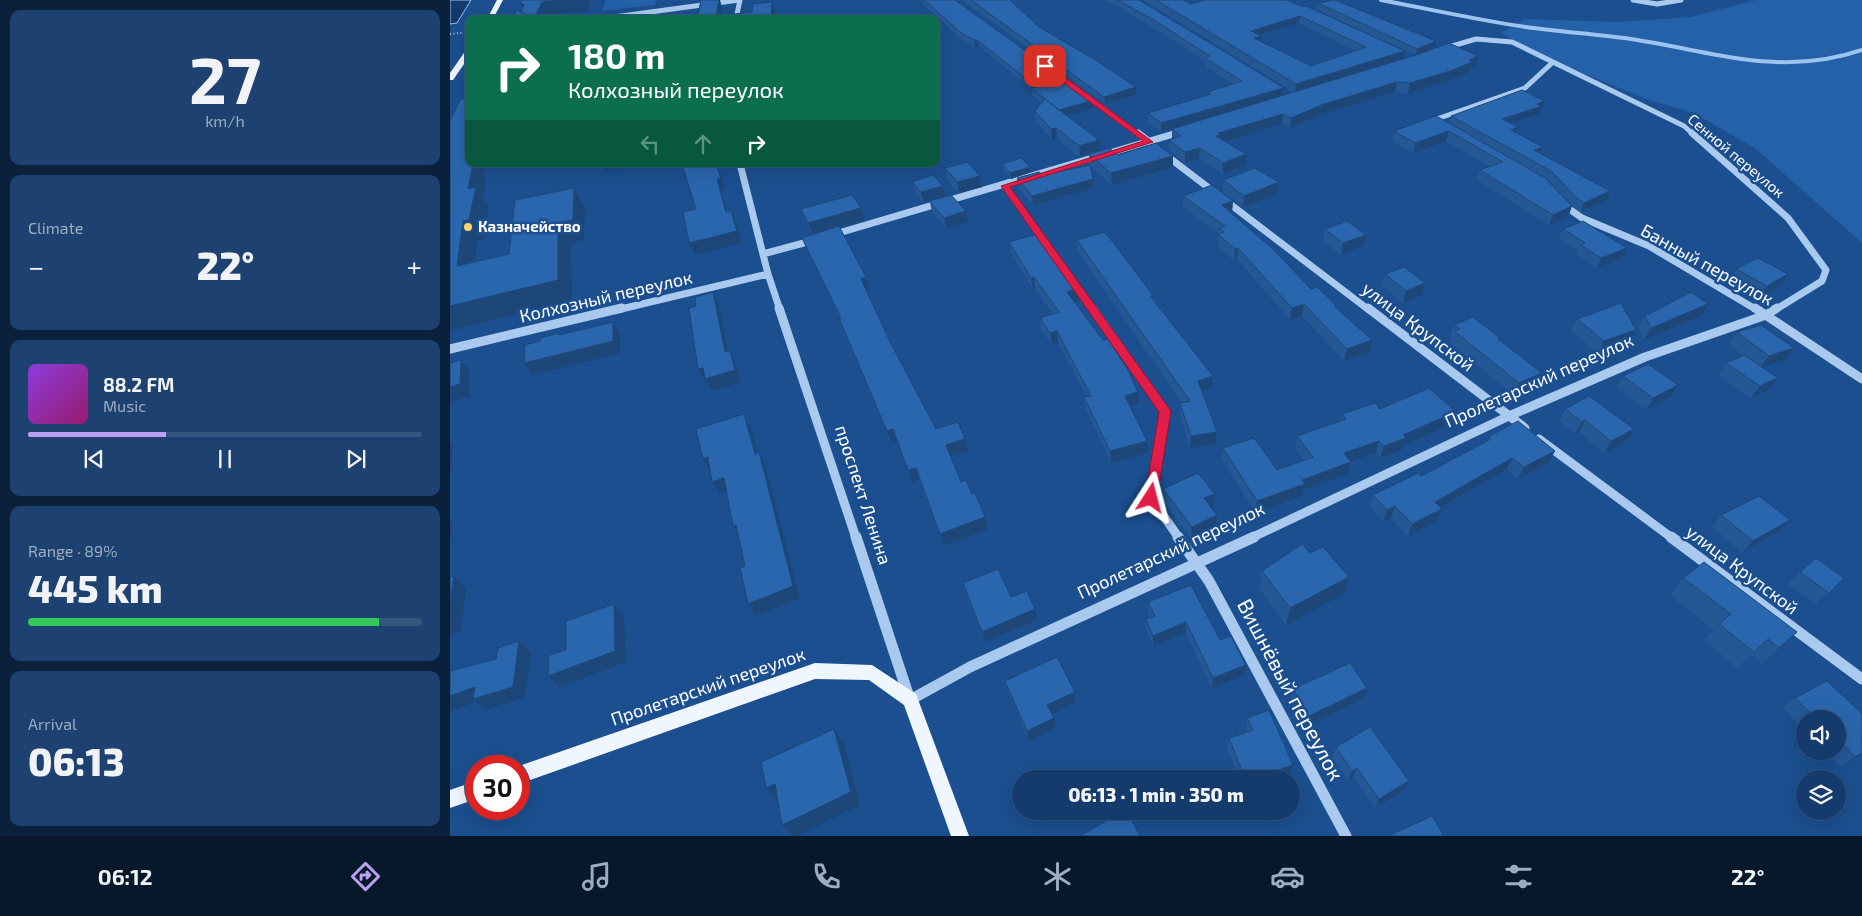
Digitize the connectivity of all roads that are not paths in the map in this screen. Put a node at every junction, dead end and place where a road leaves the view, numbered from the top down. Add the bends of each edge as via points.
1 (500, 0) edge
2 (690, 0) edge
3 (740, 0) edge
4 (1680, 0) edge
5 (1634, 1) edge
6 (668, 10) junction
7 (492, 15) edge
8 (630, 15) edge
9 (737, 15) edge
10 (1436, 51) edge
11 (465, 57) edge
12 (1552, 63) junction
13 (450, 78) edge
14 (1079, 91) edge
15 (1443, 125) edge
16 (1186, 131) edge
17 (1149, 142) junction
18 (741, 167) edge
19 (1005, 186) junction
20 (1556, 198) edge
21 (829, 236) edge
22 (820, 238) edge
23 (763, 254) junction
24 (1826, 270) joint
25 (768, 274) junction
26 (1766, 315) junction
27 (450, 349) edge
28 (1862, 379) edge
29 (1509, 416) junction
30 (1197, 564) junction
31 (1862, 679) edge
32 (910, 700) junction
33 (530, 771) edge
34 (465, 794) edge
35 (450, 799) edge
36 (960, 836) edge
37 (1346, 836) edge

1 - 7 main road
2 - 6 street
3 - 6 street
3 - 9 street
4 - 5 street via 1663,4
6 - 8 street
10 - 12 street, Сенной переулок via 1486,37 1512,42
11 - 13 main road
12 - 15 street via 1525,88 1434,120
12 - 24 street, Сенной переулок via 1684,126 1788,218
14 - 17 street, улица Крупской
16 - 17 street
17 - 19 street
17 - 29 street, улица Крупской
18 - 23 street, проспект Ленина
19 - 21 street
19 - 30 street via 1165,411 1151,498
20 - 26 street, Банный переулок via 1571,212 1594,225 1648,245
22 - 23 street
23 - 25 street, проспект Ленина
24 - 26 street, Пролетарский переулок via 1822,281
25 - 27 street, Колхозный переулок
25 - 32 street, проспект Ленина
26 - 28 street, Банный переулок
26 - 29 street, Пролетарский переулок via 1645,357
29 - 30 street, Пролетарский переулок
29 - 31 street, улица Крупской
30 - 32 street, Пролетарский переулок via 970,666
30 - 37 street, Вишнёвый переулок
32 - 33 main road, Пролетарский переулок via 872,673 815,671
32 - 36 main road, проспект Ленина
34 - 35 main road

